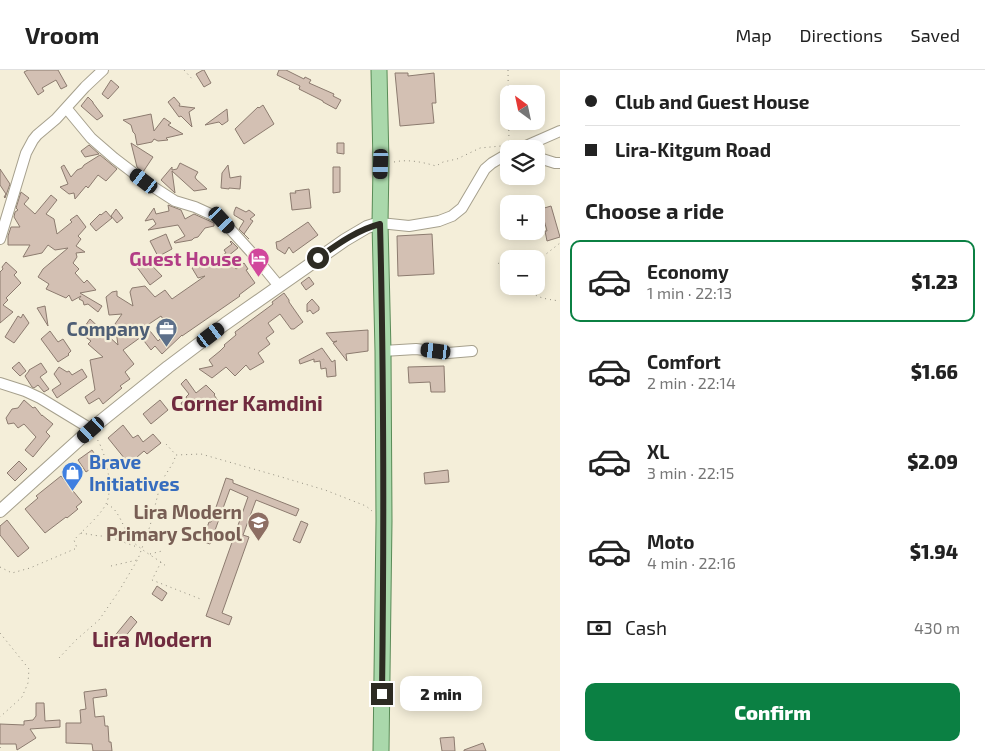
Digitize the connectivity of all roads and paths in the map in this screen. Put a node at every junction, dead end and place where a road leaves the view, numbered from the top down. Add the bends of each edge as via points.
1 (103, 70) edge
2 (184, 70) edge
3 (379, 70) edge
4 (508, 70) edge
5 (194, 81) dead end
6 (67, 108) junction
7 (560, 132) edge
8 (506, 140) edge
9 (541, 140) edge
10 (500, 148) edge
11 (500, 154) edge
12 (545, 160) edge
13 (560, 163) edge
14 (381, 164) junction
15 (380, 224) junction
16 (0, 239) edge
17 (560, 243) edge
18 (545, 255) edge
19 (279, 286) junction
20 (533, 295) edge
21 (560, 301) edge
22 (383, 351) junction
23 (472, 351) dead end
24 (0, 383) edge
25 (91, 430) junction
26 (166, 444) dead end
27 (176, 455) junction
28 (106, 504) junction
29 (0, 511) edge
30 (384, 521) junction
31 (80, 533) junction
32 (138, 547) junction
33 (142, 548) junction
34 (162, 551) dead end
35 (150, 554) junction
36 (138, 559) junction
37 (161, 561) junction
38 (111, 566) dead end
39 (0, 567) edge
40 (167, 567) dead end
41 (203, 600) dead end
42 (0, 634) edge
43 (59, 658) dead end
44 (0, 717) edge
45 (0, 746) edge
46 (2, 751) edge
47 (382, 751) edge

1 - 6 street
2 - 5 path
3 - 14 main road
4 - 8 path
6 - 16 street via 37,135 26,153
6 - 19 street via 97,144 166,197 222,220
7 - 9 street
10 - 14 path via 480,148 436,166 403,160
11 - 15 street via 485,170 462,208 452,216 409,226
12 - 13 street
14 - 15 main road
15 - 19 street via 366,227 344,240
15 - 22 main road
17 - 18 path
19 - 25 street via 168,367
20 - 21 path
22 - 23 street
22 - 30 main road
24 - 25 street via 40,398
25 - 28 path via 100,443 108,466
25 - 29 street
26 - 27 path
27 - 30 path via 201,454 325,490 366,506
27 - 33 path via 161,482
28 - 31 path
28 - 32 path via 116,510
30 - 47 main road
31 - 32 path via 107,536
31 - 39 path via 74,540 77,548 54,558 12,573
32 - 33 path
33 - 35 path
33 - 36 path
34 - 35 path
35 - 37 path
36 - 38 path
36 - 43 path via 99,620
37 - 40 path
37 - 41 path via 152,580
42 - 44 path via 30,669 22,697
45 - 46 path

